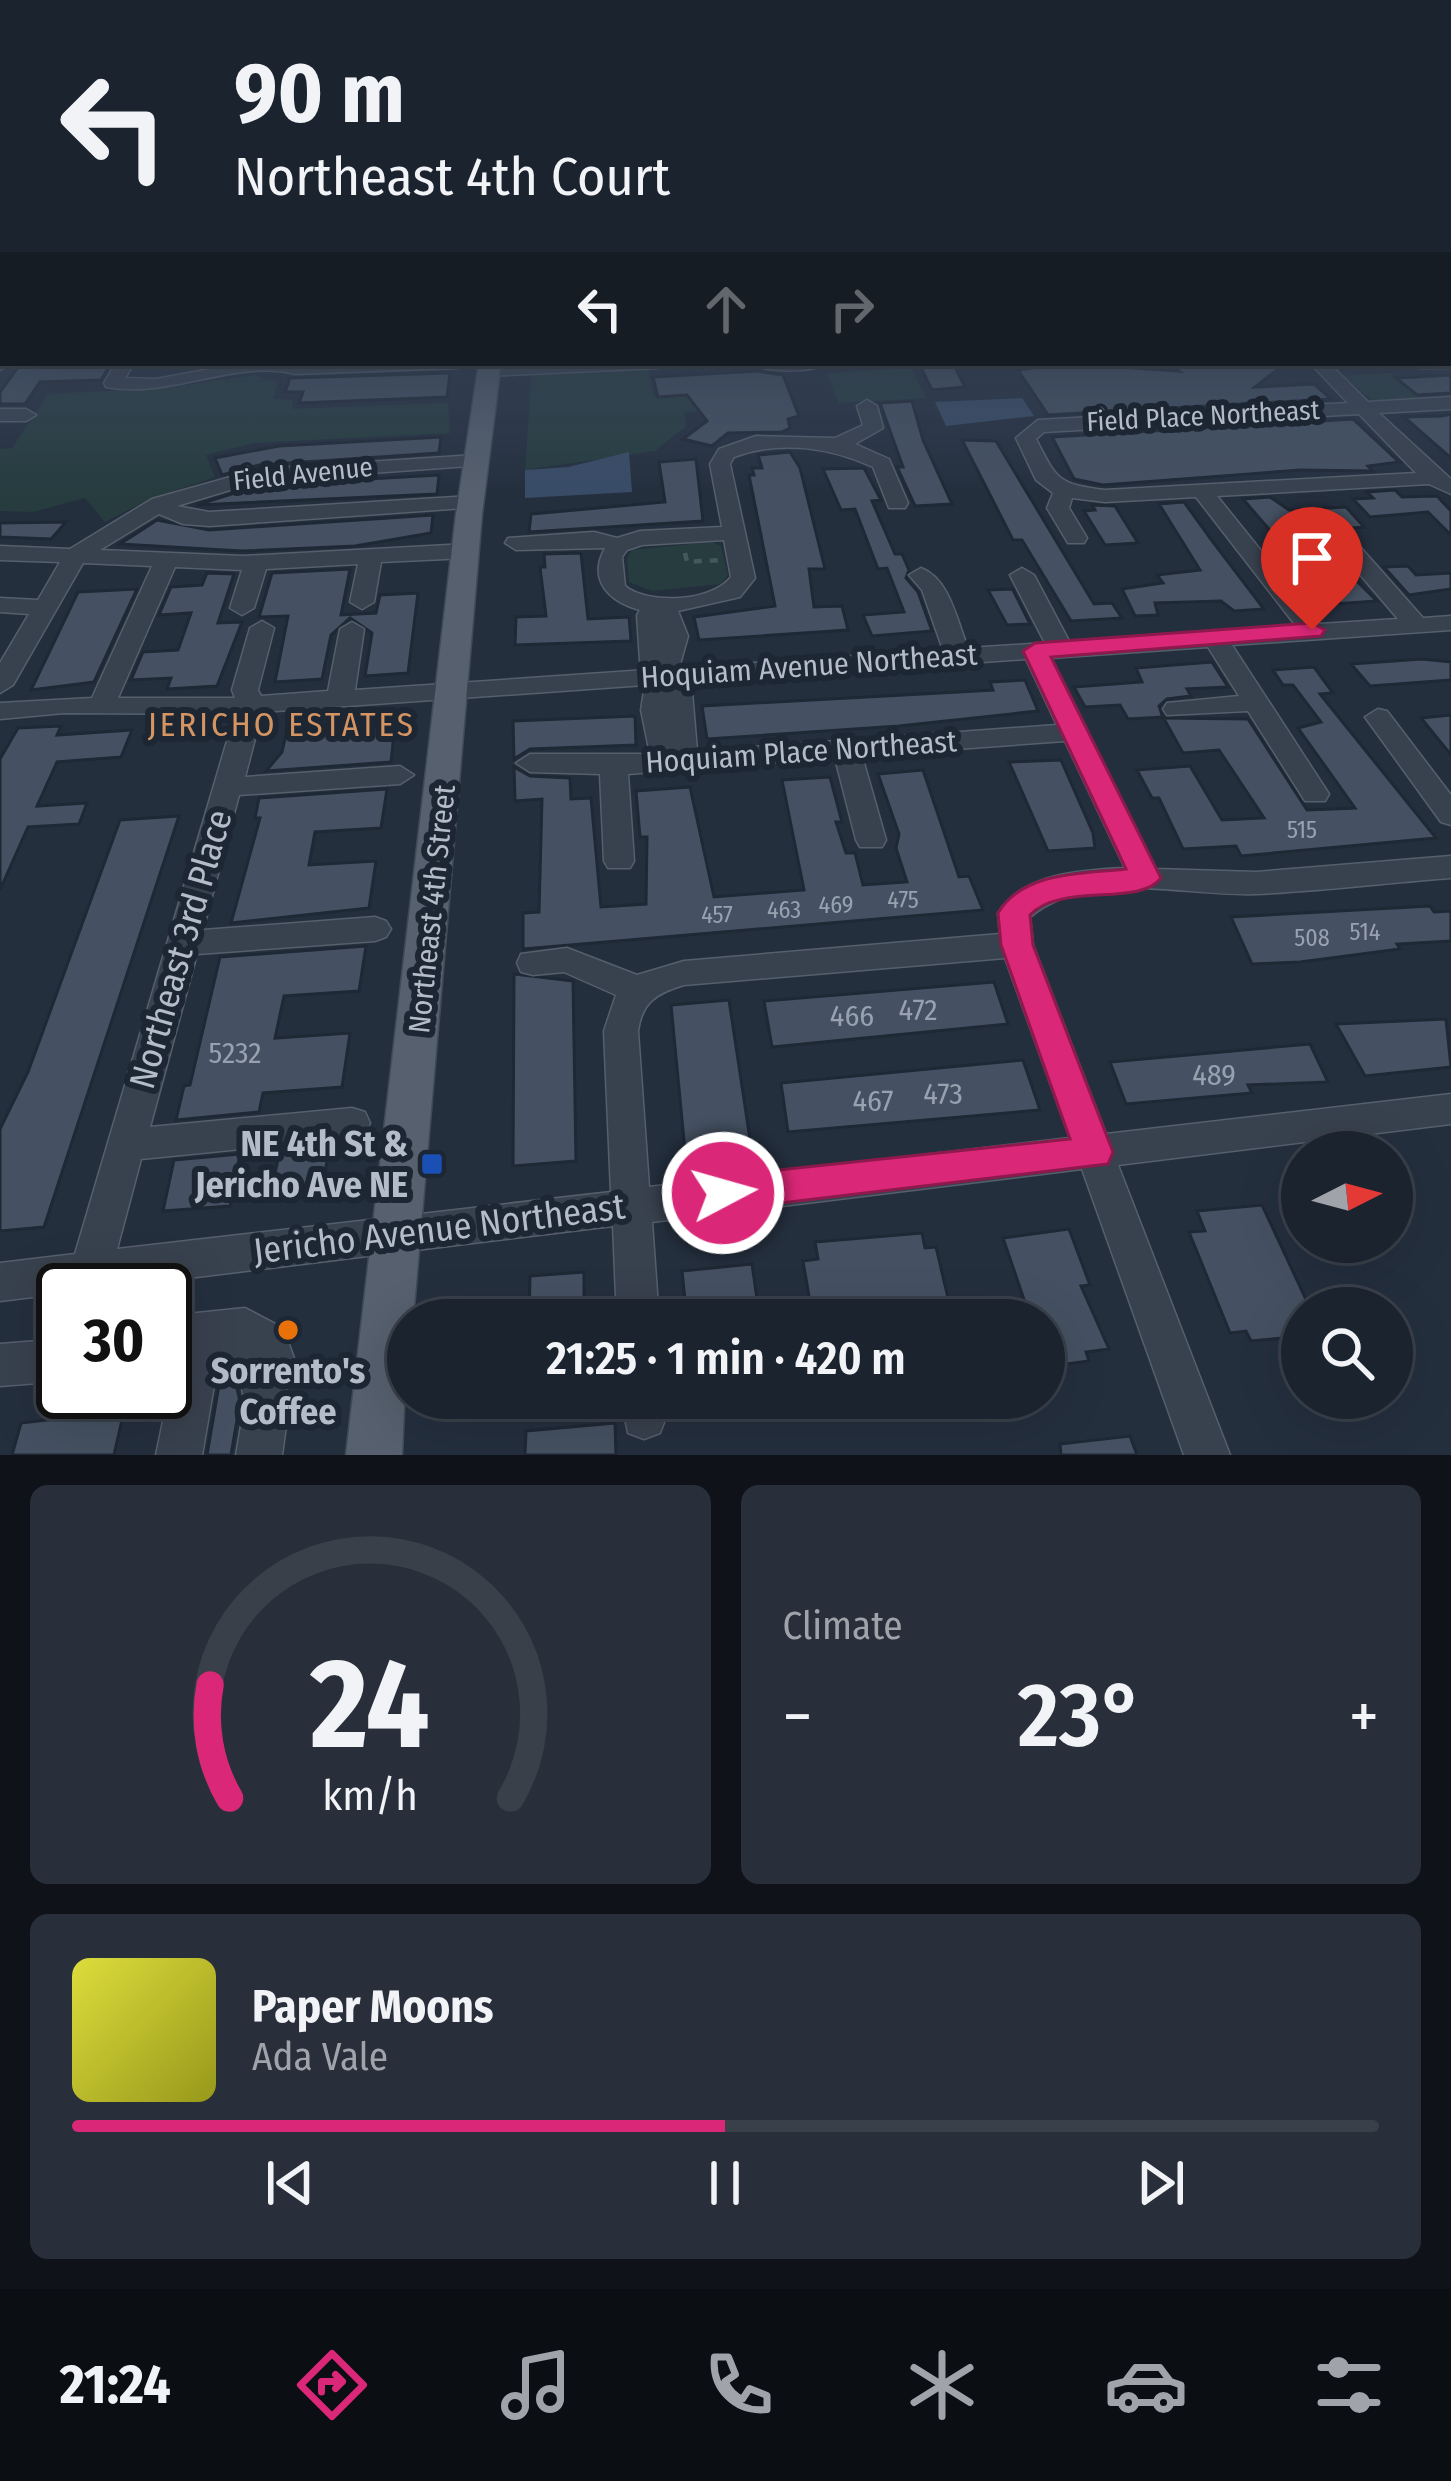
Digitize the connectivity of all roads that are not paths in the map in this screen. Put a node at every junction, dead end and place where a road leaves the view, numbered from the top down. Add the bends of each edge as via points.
1 (123, 366) edge
2 (255, 366) edge
3 (283, 366) edge
4 (376, 366) edge
5 (537, 366) edge
6 (1322, 366) edge
7 (489, 367) edge
8 (1451, 403) edge
9 (867, 406) dead end
10 (1364, 407) junction
11 (0, 415) edge
12 (26, 415) dead end
13 (838, 444) junction
14 (476, 460) junction
15 (1442, 478) edge
16 (1202, 490) junction
17 (1064, 491) junction
18 (471, 502) junction
19 (897, 502) dead end
20 (158, 505) junction
21 (734, 533) junction
22 (1076, 538) dead end
23 (1339, 538) dead end
24 (516, 543) dead end
25 (618, 545) junction
26 (466, 551) junction
27 (0, 553) edge
28 (76, 555) junction
29 (371, 556) junction
30 (166, 561) junction
31 (256, 563) junction
32 (921, 574) dead end
33 (1022, 575) dead end
34 (362, 602) dead end
35 (660, 602) junction
36 (0, 605) edge
37 (45, 608) junction
38 (1451, 623) edge
39 (1416, 625) junction
40 (352, 629) dead end
41 (1312, 630) junction
42 (1215, 638) junction
43 (1048, 650) junction
44 (958, 656) junction
45 (666, 676) junction
46 (0, 685) edge
47 (454, 690) junction
48 (340, 698) junction
49 (1256, 702) junction
50 (251, 704) junction
51 (101, 706) junction
52 (1176, 709) dead end
53 (0, 711) edge
54 (1378, 718) dead end
55 (1072, 732) junction
56 (846, 748) junction
57 (676, 760) junction
58 (530, 763) dead end
59 (614, 766) junction
60 (400, 775) dead end
61 (227, 787) junction
62 (1315, 794) dead end
63 (1451, 815) edge
64 (871, 840) dead end
65 (619, 861) dead end
66 (1451, 867) edge
67 (1145, 878) junction
68 (375, 929) dead end
69 (182, 943) junction
70 (1017, 945) junction
71 (533, 963) dead end
72 (636, 989) junction
73 (1451, 1109) edge
74 (352, 1123) dead end
75 (124, 1145) junction
76 (1094, 1152) junction
77 (630, 1203) junction
78 (398, 1234) junction
79 (92, 1263) edge
80 (192, 1265) edge
81 (0, 1282) edge
82 (36, 1282) edge
83 (637, 1299) edge
84 (192, 1346) edge
85 (36, 1362) edge
86 (0, 1365) edge
87 (178, 1419) edge
88 (179, 1455) edge
89 (259, 1455) edge
90 (374, 1455) edge
91 (1207, 1455) edge

1 - 2 street via 113,383 156,385
3 - 4 street
5 - 7 street
6 - 10 street
7 - 14 main road, Northeast 4th Street
8 - 10 street, Field Place Northeast
9 - 13 street via 873,428
10 - 15 street
10 - 17 street, Field Place Northeast via 1028,432 1046,480
11 - 12 street
13 - 19 street via 882,463
13 - 21 street via 756,442 726,453 720,464
14 - 18 main road, Northeast 4th Street
14 - 20 street, Field Avenue via 259,475
15 - 16 street
16 - 17 street
16 - 41 street
17 - 22 street via 1058,508
18 - 20 street via 209,519
18 - 26 main road, Northeast 4th Street
20 - 28 street, Field Avenue
21 - 25 street
21 - 35 street via 743,578 731,592
23 - 39 street
24 - 25 street
25 - 35 street via 610,557 616,592
26 - 29 street
26 - 47 main road, Northeast 4th Street
27 - 28 street
28 - 30 street
28 - 37 street
29 - 31 street
29 - 34 street
30 - 31 street
30 - 51 street
31 - 50 street, Northeast 3rd Place via 245,690
32 - 44 street
33 - 43 street
35 - 45 street via 649,615 653,661
36 - 37 street
37 - 46 street
38 - 39 street, Hoquiam Avenue Northeast
39 - 41 street, Hoquiam Avenue Northeast
40 - 48 street
41 - 42 street, Hoquiam Avenue Northeast
42 - 43 street, Hoquiam Avenue Northeast
42 - 49 street
43 - 44 street, Hoquiam Avenue Northeast
43 - 55 street
44 - 45 street, Hoquiam Avenue Northeast
45 - 47 street, Hoquiam Avenue Northeast
45 - 57 street via 654,693 659,748
47 - 48 street, Hoquiam Avenue Northeast
47 - 78 main road, Northeast 4th Street
48 - 50 street, Hoquiam Avenue Northeast
49 - 52 street
49 - 62 street
50 - 51 street, Hoquiam Avenue Northeast
50 - 61 street, Northeast 3rd Place
51 - 53 street, Hoquiam Avenue Northeast
54 - 63 street
55 - 56 street, Hoquiam Place Northeast
55 - 67 street
56 - 57 street, Hoquiam Place Northeast
56 - 64 street
57 - 59 street, Hoquiam Place Northeast
58 - 59 street, Hoquiam Place Northeast
59 - 65 street
60 - 61 street
61 - 69 street, Northeast 3rd Place
66 - 67 street via 1250,884
67 - 70 street via 1052,889 1024,901 1014,913
68 - 69 street
69 - 75 street, Northeast 3rd Place
70 - 72 street via 684,973
70 - 76 street
71 - 72 street via 567,960
72 - 77 street via 623,1005 621,1031
73 - 76 street, Jericho Avenue Northeast
74 - 75 street
75 - 79 street, Northeast 3rd Place
76 - 77 street, Jericho Avenue Northeast
76 - 91 street
77 - 78 street, Jericho Avenue Northeast
77 - 83 street
78 - 80 street, Jericho Avenue Northeast
78 - 90 main road, Northeast 4th Street
81 - 82 street, Jericho Avenue Northeast
84 - 89 street via 255,1353 267,1403
85 - 86 street
87 - 88 street

